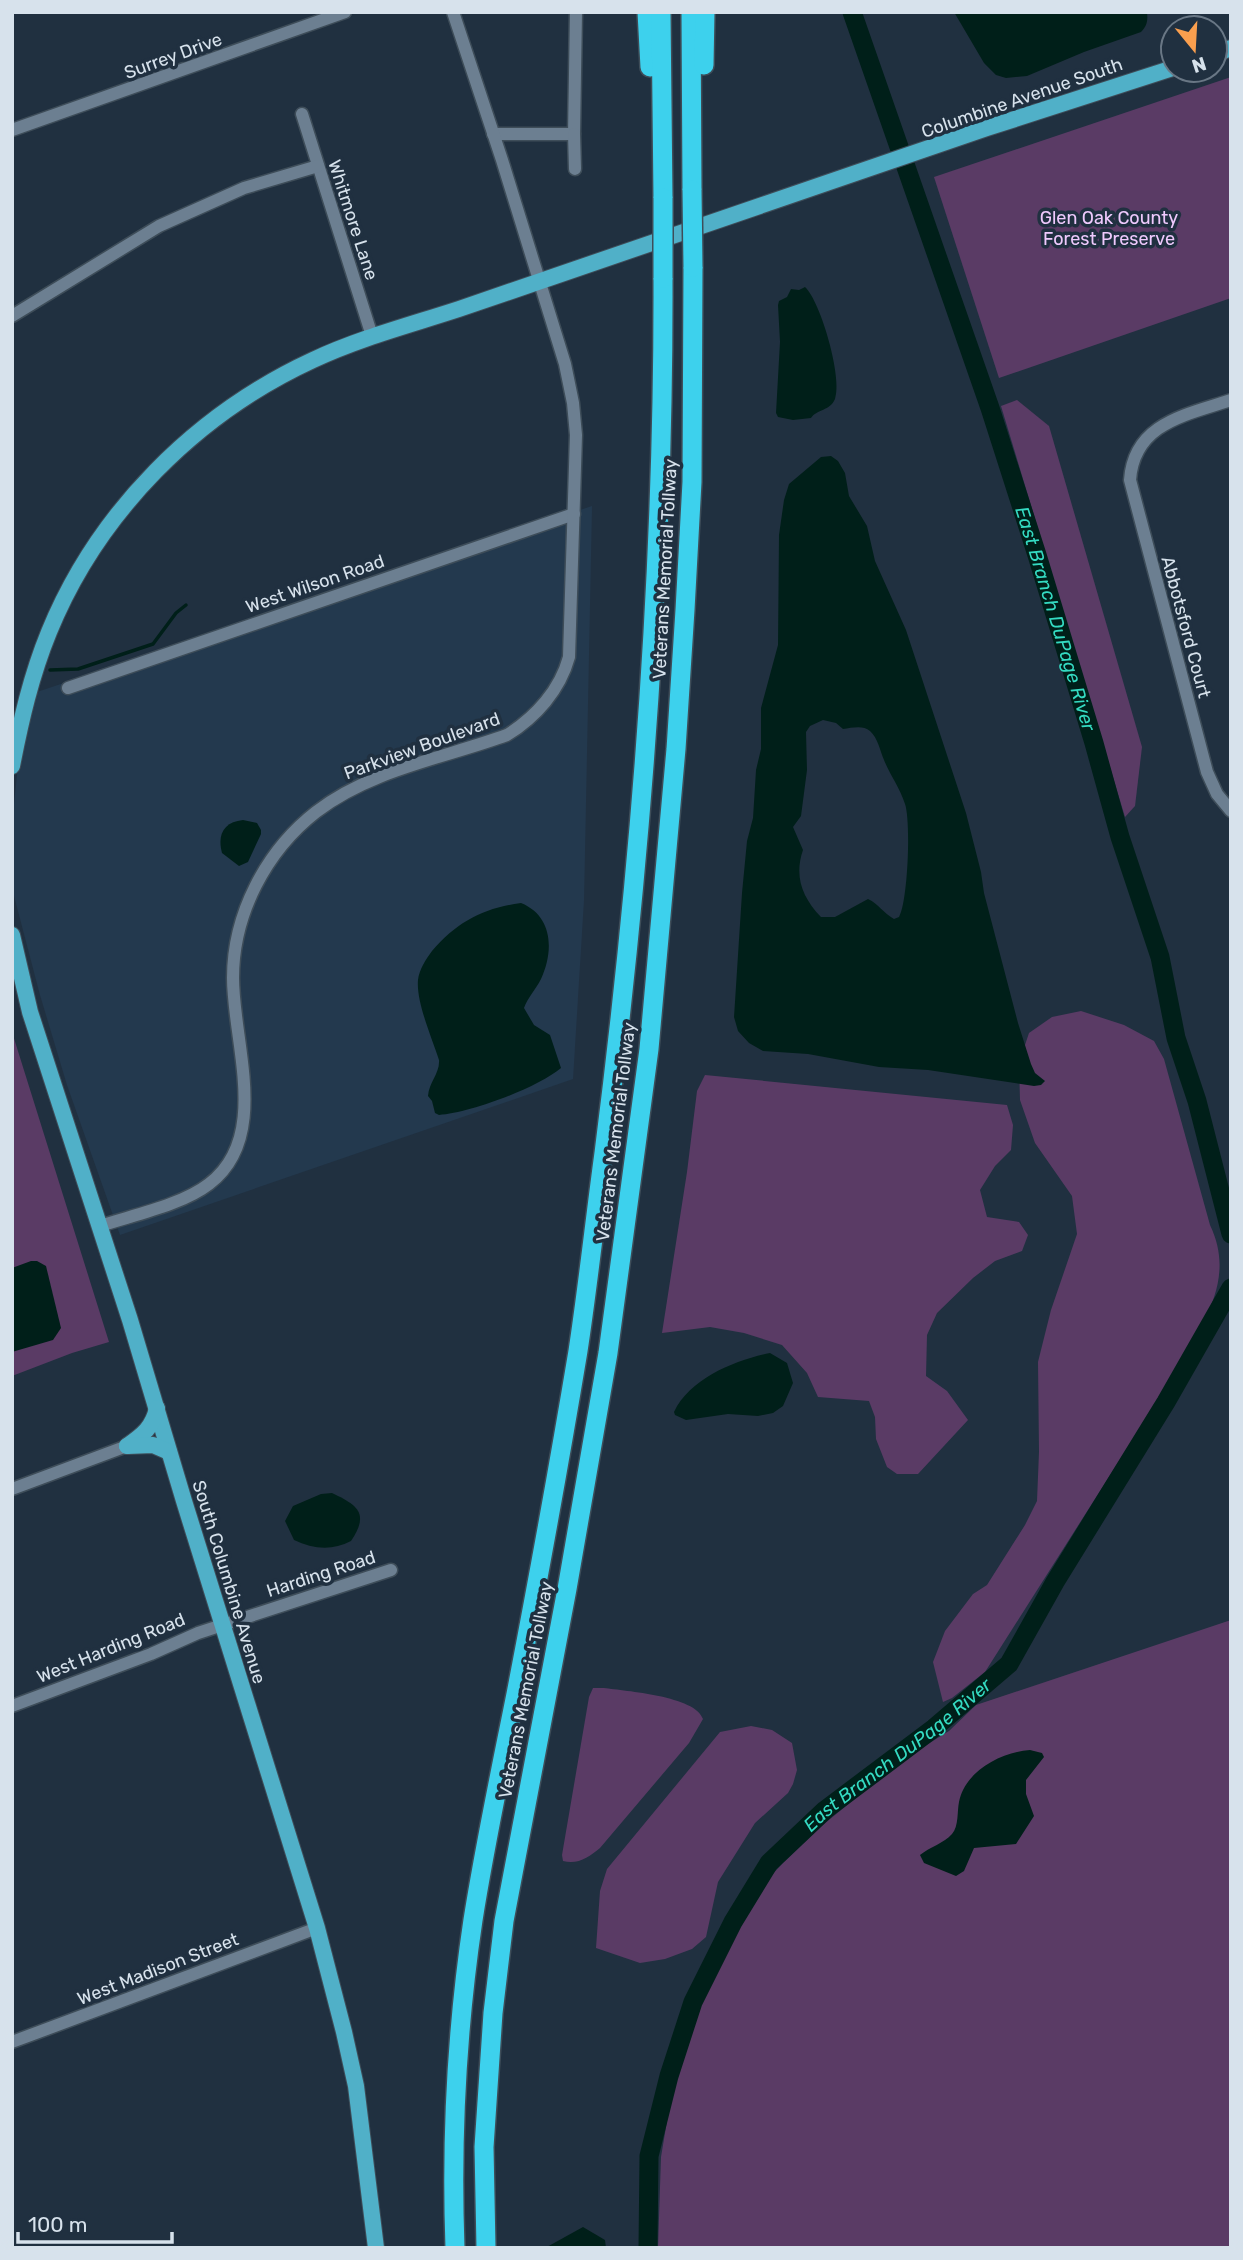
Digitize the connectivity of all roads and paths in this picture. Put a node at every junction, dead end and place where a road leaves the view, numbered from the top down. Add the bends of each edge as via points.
1 (345, 12) edge
2 (453, 12) edge
3 (576, 12) edge
4 (647, 12) edge
5 (661, 12) edge
6 (691, 12) edge
7 (705, 12) edge
8 (312, 18) edge
9 (1159, 73) edge
10 (302, 114) dead end
11 (12, 130) edge
12 (493, 134) junction
13 (574, 134) junction
14 (692, 145) junction
15 (318, 166) junction
16 (575, 169) dead end
17 (663, 192) junction
18 (539, 282) junction
19 (12, 316) edge
20 (372, 336) junction
21 (1231, 400) edge
22 (574, 514) junction
23 (68, 688) dead end
24 (19, 704) edge
25 (12, 766) edge
26 (1231, 811) edge
27 (12, 935) edge
28 (100, 1226) junction
29 (157, 1408) junction
30 (127, 1446) junction
31 (170, 1451) junction
32 (12, 1489) edge
33 (391, 1570) dead end
34 (223, 1624) junction
35 (12, 1706) edge
36 (317, 1928) junction
37 (12, 2042) edge
38 (376, 2248) edge
39 (455, 2248) edge
40 (486, 2248) edge

1 - 8 street, Surrey Drive
2 - 12 street
3 - 13 street
4 - 17 highway via 654,161
5 - 17 highway, Veterans Memorial Tollway
6 - 14 highway, Veterans Memorial Tollway
7 - 14 highway via 699,122
8 - 11 street, Surrey Drive
9 - 18 main road, Columbine Avenue South
10 - 15 street, Whitmore Lane
12 - 13 street
12 - 18 street
13 - 16 street
14 - 40 highway, Veterans Memorial Tollway, bridge via 692,482 676,749 650,1036 608,1353 504,1921 484,2147
15 - 19 street via 244,188 159,226
15 - 20 street, Whitmore Lane
17 - 39 highway, Veterans Memorial Tollway, bridge via 663,400 646,748 629,945 578,1348 473,1919 454,2149
18 - 20 main road, Columbine Avenue South
18 - 22 street, Parkview Boulevard via 573,403
20 - 24 main road via 314,359 261,388 214,419 159,467 115,518 76,578
21 - 26 street, Abbotsford Court via 1157,428 1138,448 1130,480 1207,772
22 - 23 street, West Wilson Road
22 - 28 street, Parkview Boulevard via 571,644 559,683 541,707 507,735 354,788 316,812 283,845 254,888 234,959 233,1002 245,1104 234,1155 223,1171 194,1193
24 - 25 main road
27 - 28 main road, South Columbine Avenue via 30,1012
28 - 29 main road, South Columbine Avenue
29 - 30 main road via 148,1430
29 - 31 main road, South Columbine Avenue
30 - 31 main road via 153,1445
30 - 32 street
31 - 34 main road, South Columbine Avenue
33 - 34 street, Harding Road
34 - 35 street, West Harding Road
34 - 36 main road, South Columbine Avenue
36 - 37 street, West Madison Street
36 - 38 main road, South Columbine Avenue via 356,2086

